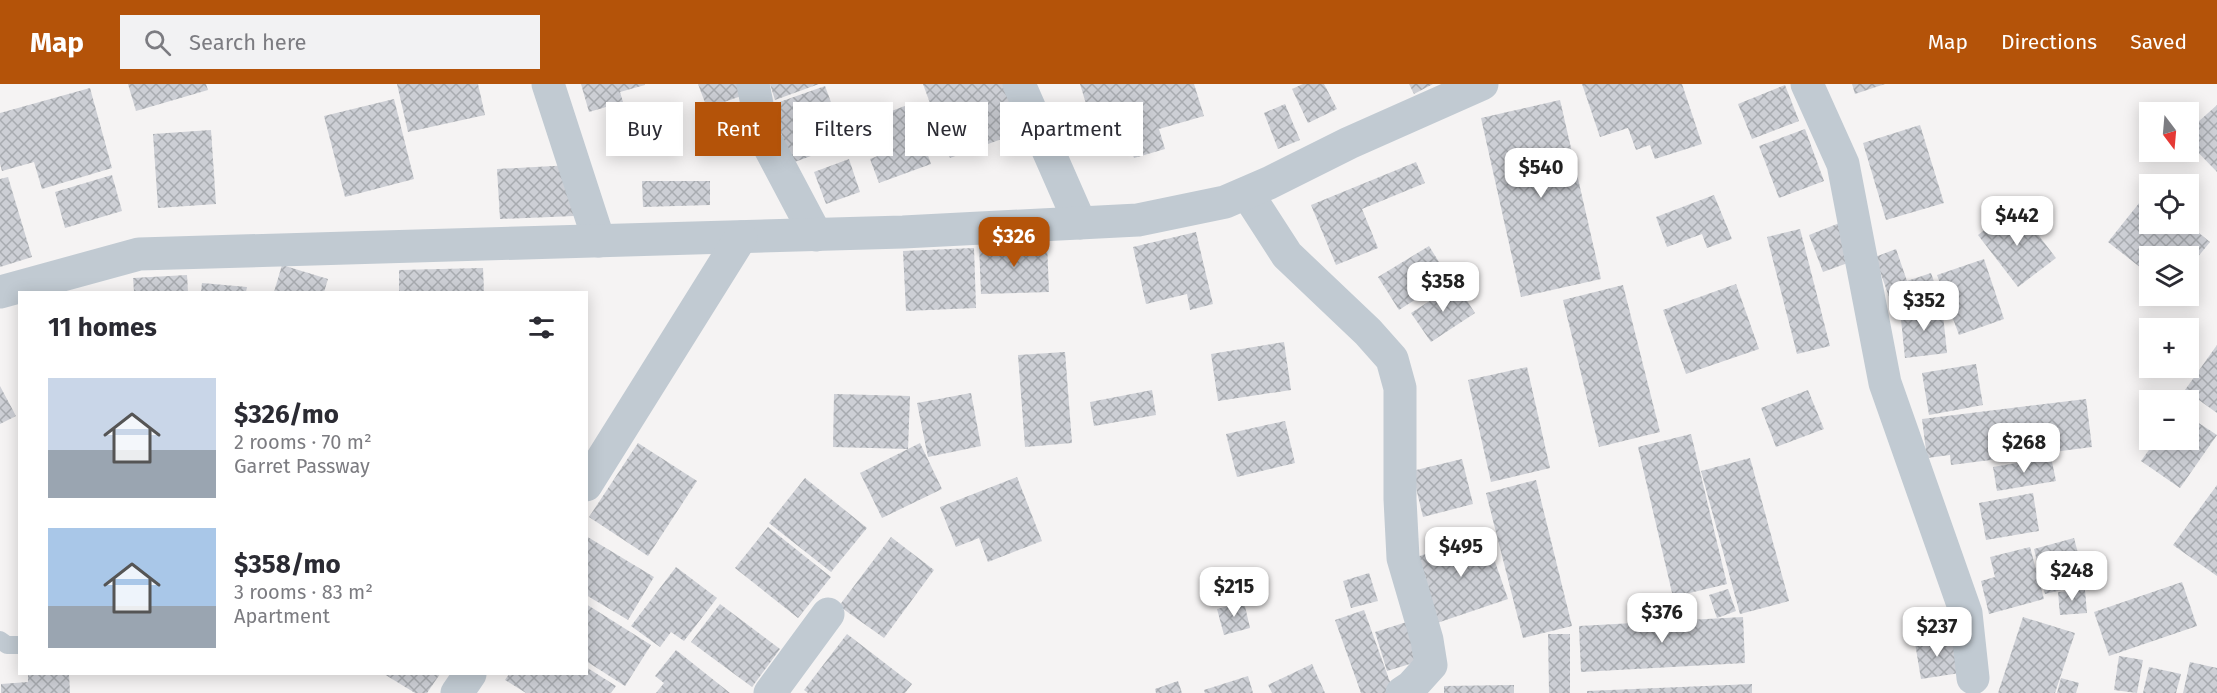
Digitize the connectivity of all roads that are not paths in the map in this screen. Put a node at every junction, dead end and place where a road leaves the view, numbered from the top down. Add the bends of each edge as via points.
1 (548, 84) edge
2 (753, 84) edge
3 (1019, 84) edge
4 (1482, 84) edge
5 (1807, 84) edge
6 (1247, 193) junction
7 (1080, 223) junction
8 (816, 235) junction
9 (741, 237) junction
10 (599, 241) junction
11 (0, 292) edge
12 (588, 482) edge
13 (828, 614) dead end
14 (0, 640) edge
15 (18, 645) edge
16 (469, 675) edge
17 (1973, 678) dead end
18 (458, 693) edge
19 (770, 693) edge
20 (1402, 693) edge

1 - 10 street
2 - 8 street via 763,135
3 - 7 street
4 - 6 street
5 - 17 street via 1843,165 1886,383 1966,613
6 - 7 street via 1225,202 1138,220
6 - 20 street via 1287,255 1392,359 1400,388 1403,558 1431,665
7 - 8 street
8 - 9 street
9 - 10 street
9 - 12 street
10 - 11 street via 139,254
13 - 19 street
14 - 15 lane
16 - 18 street

